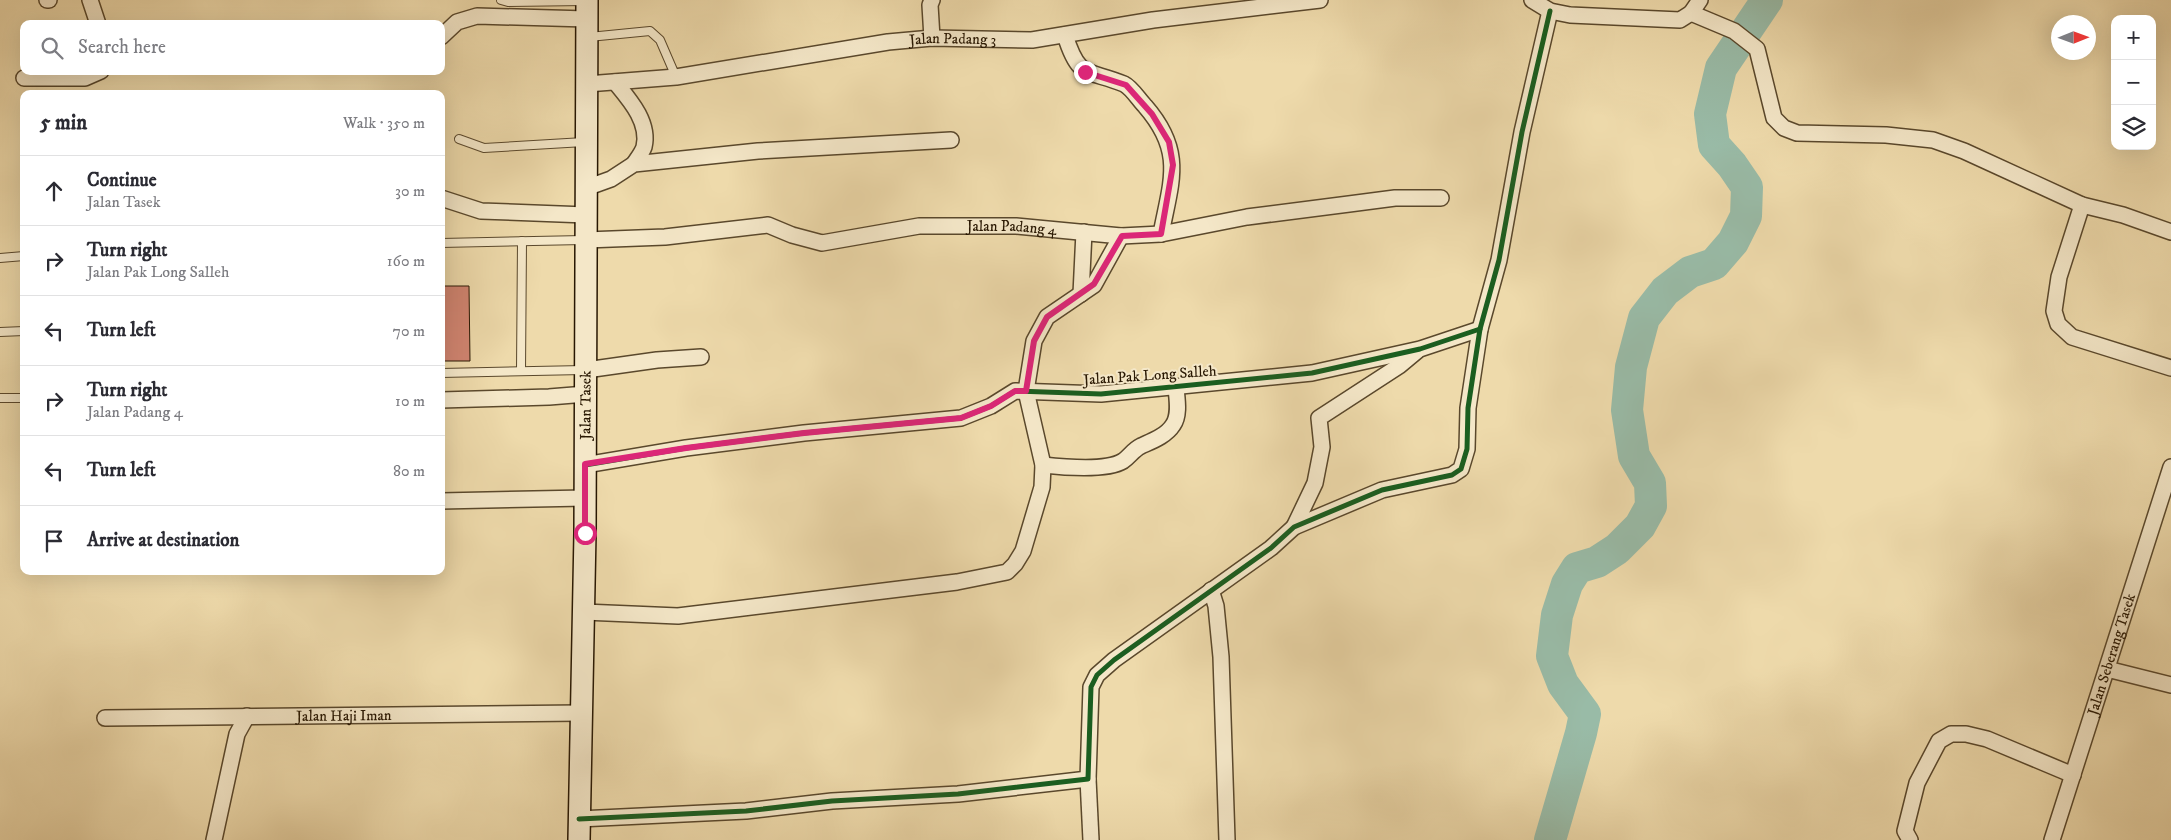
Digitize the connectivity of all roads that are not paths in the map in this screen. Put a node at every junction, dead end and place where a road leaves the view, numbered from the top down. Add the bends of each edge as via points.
1 (90, 0) edge
2 (501, 0) edge
3 (932, 0) edge
4 (1320, 0) edge
5 (1532, 0) edge
6 (1700, 0) edge
7 (1550, 11) junction
8 (1691, 13) junction
9 (587, 14) edge
10 (97, 20) edge
11 (445, 33) edge
12 (1065, 35) junction
13 (932, 38) junction
14 (91, 75) edge
15 (676, 77) junction
16 (24, 78) dead end
17 (615, 82) junction
18 (587, 84) junction
19 (459, 139) dead end
20 (951, 140) dead end
21 (586, 142) junction
22 (634, 164) junction
23 (586, 188) junction
24 (1440, 198) dead end
25 (445, 199) edge
26 (2082, 205) junction
27 (586, 215) junction
28 (1084, 232) junction
29 (2171, 232) edge
30 (1161, 234) junction
31 (1122, 236) junction
32 (586, 240) junction
33 (522, 241) junction
34 (445, 243) edge
35 (20, 256) edge
36 (0, 258) edge
37 (1081, 294) junction
38 (1480, 329) junction
39 (20, 331) edge
40 (0, 332) edge
41 (1420, 349) junction
42 (701, 357) dead end
43 (2171, 368) edge
44 (586, 370) junction
45 (521, 371) junction
46 (445, 373) edge
47 (1176, 388) junction
48 (1026, 391) junction
49 (586, 394) junction
50 (0, 398) edge
51 (20, 398) edge
52 (446, 402) edge
53 (585, 464) junction
54 (1044, 465) junction
55 (2171, 467) edge
56 (585, 498) junction
57 (445, 501) edge
58 (1294, 527) junction
59 (1211, 590) junction
60 (584, 612) junction
61 (2107, 669) junction
62 (2171, 685) edge
63 (581, 713) junction
64 (247, 716) junction
65 (105, 718) dead end
66 (2073, 775) junction
67 (1088, 779) junction
68 (579, 830) edge
69 (1907, 836) edge
70 (214, 840) edge
71 (1091, 840) edge
72 (1227, 840) edge
73 (2052, 840) edge

1 - 10 street
2 - 9 lane
3 - 13 street
4 - 12 street, Jalan Padang 3 via 1152,20
5 - 7 street
6 - 8 street
7 - 8 street via 1570,15 1680,20
7 - 38 street via 1522,132 1499,260
8 - 26 street via 1734,32 1757,49 1774,118 1784,128 1797,133 1886,135 1933,140
9 - 11 street via 477,16 457,22
9 - 15 lane via 650,31 660,40
9 - 18 main road, Jalan Tasek
12 - 13 street, Jalan Padang 3 via 1032,40
12 - 30 street via 1071,55 1085,72 1126,85 1152,114 1169,142 1173,165
13 - 15 street, Jalan Padang 3 via 843,49
14 - 16 street via 84,78
15 - 17 street, Jalan Padang 3
17 - 18 street, Jalan Padang 3
17 - 22 street via 635,107 644,127 644,147
18 - 21 main road, Jalan Tasek
19 - 21 lane via 484,148
20 - 22 street via 758,151
21 - 23 main road, Jalan Tasek
22 - 23 street
23 - 27 main road, Jalan Tasek
24 - 30 street, Jalan Padang 4 via 1395,198 1339,205 1247,217
25 - 27 street via 481,210
26 - 29 street
26 - 43 street via 2059,277 2054,311 2058,324 2072,337
27 - 32 main road, Jalan Tasek
28 - 31 street, Jalan Padang 4
28 - 32 street, Jalan Padang 4 via 1016,226 919,226 822,243 768,225 665,237
28 - 37 street
30 - 31 street, Jalan Padang 4
31 - 37 street via 1094,284
32 - 33 lane
32 - 44 main road, Jalan Tasek
33 - 34 lane
33 - 45 lane
35 - 36 lane
37 - 48 street via 1047,317 1034,341
38 - 41 street, Jalan Pak Long Salleh
38 - 58 street via 1468,408 1467,449 1461,469 1452,475 1382,490
39 - 40 lane
41 - 47 street, Jalan Pak Long Salleh via 1312,373
41 - 58 street via 1319,418 1322,447 1315,483
42 - 44 street
44 - 45 lane
44 - 49 main road, Jalan Tasek
45 - 46 lane
47 - 48 street, Jalan Pak Long Salleh via 1101,394
47 - 54 street via 1174,424 1122,461 1074,469
48 - 53 street, Jalan Pak Long Salleh via 1015,391 991,406 961,418 804,433
48 - 54 street
49 - 52 street
49 - 53 main road, Jalan Tasek
50 - 51 lane
53 - 56 main road, Jalan Tasek
54 - 60 street via 1042,487 1024,551 1007,572 957,582 678,616
55 - 61 street, Jalan Seberang Tasek
56 - 57 street
56 - 60 main road, Jalan Tasek
58 - 59 street via 1271,548
59 - 67 street via 1097,675 1090,696
59 - 72 street via 1216,606 1221,657
60 - 63 main road, Jalan Tasek
61 - 62 street
61 - 66 street, Jalan Seberang Tasek
63 - 64 street, Jalan Haji Iman
63 - 68 main road, Jalan Tasek
64 - 65 street, Jalan Haji Iman
64 - 70 street via 237,734
66 - 69 street via 1987,739 1951,734 1939,741 1917,783
66 - 73 street, Jalan Seberang Tasek
67 - 68 street via 958,794 832,801
67 - 71 street

